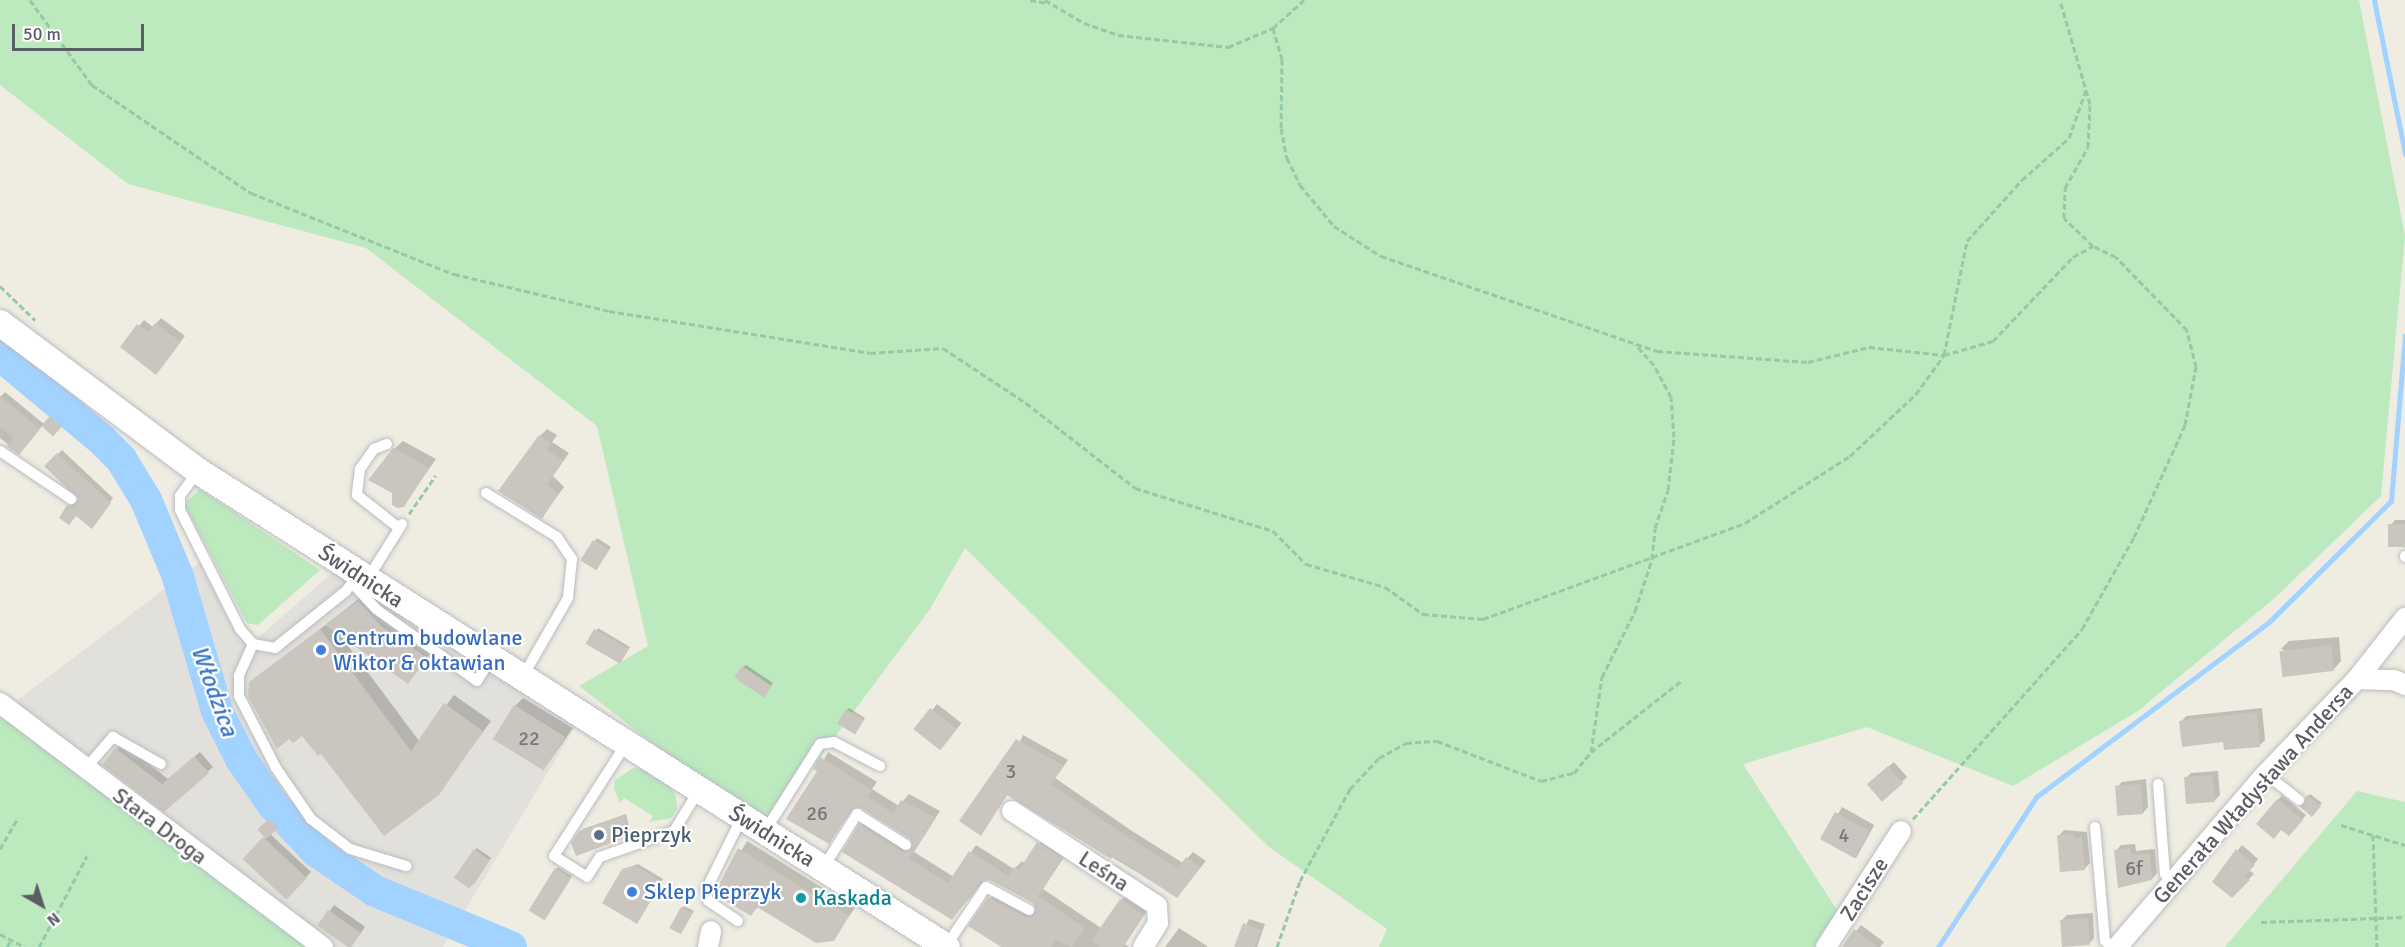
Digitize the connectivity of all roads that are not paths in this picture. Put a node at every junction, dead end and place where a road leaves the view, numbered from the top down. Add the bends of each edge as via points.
1 (0, 323) edge
2 (387, 444) dead end
3 (0, 451) edge
4 (198, 471) junction
5 (486, 493) dead end
6 (71, 499) dead end
7 (358, 579) junction
8 (2405, 618) edge
9 (252, 644) junction
10 (521, 678) junction
11 (2357, 679) junction
12 (2405, 685) edge
13 (0, 703) edge
14 (626, 744) junction
15 (161, 764) dead end
16 (880, 766) dead end
17 (85, 769) junction
18 (2266, 774) junction
19 (2158, 784) dead end
20 (699, 789) junction
21 (2299, 800) dead end
22 (1012, 811) dead end
23 (742, 817) junction
24 (2095, 827) dead end
25 (765, 831) junction
26 (1901, 831) road end
27 (906, 845) dead end
28 (406, 867) dead end
29 (823, 868) junction
30 (2174, 882) junction
31 (1029, 910) dead end
32 (738, 921) dead end
33 (946, 946) edge
34 (323, 947) edge
35 (1143, 947) edge
36 (1826, 947) edge
37 (2112, 947) edge
38 (2117, 947) edge

1 - 4 street, Świdnicka
2 - 7 lane via 374,449 360,469 357,495 401,526
3 - 6 lane
4 - 7 street, Świdnicka
4 - 9 lane via 180,496 180,510 240,629
5 - 10 lane via 557,537 572,559 568,598
7 - 9 lane via 275,648
7 - 10 street, Świdnicka
8 - 11 street
9 - 28 lane via 239,676 239,696 276,768 311,819 350,849
10 - 14 street, Świdnicka
11 - 12 street, Generała Władysława Andersa via 2394,680
11 - 18 street, Generała Władysława Andersa
13 - 17 street, Stara Droga
14 - 20 street, Świdnicka
14 - 20 lane via 554,856 587,877 600,857 674,831
15 - 17 lane via 113,737
16 - 25 lane via 834,742 820,744
17 - 34 street, Stara Droga
18 - 21 lane
18 - 30 street, Generała Władysława Andersa
19 - 30 lane via 2165,874
20 - 23 street, Świdnicka
22 - 35 street, Leśna via 1157,906 1158,923
23 - 25 street, Świdnicka
23 - 32 lane via 706,890 708,901
24 - 37 lane via 2105,941
25 - 29 street, Świdnicka
26 - 36 street, Zacisze
27 - 29 lane via 857,814
29 - 33 street, Świdnicka
30 - 38 street, Generała Władysława Andersa
31 - 33 lane via 986,887

